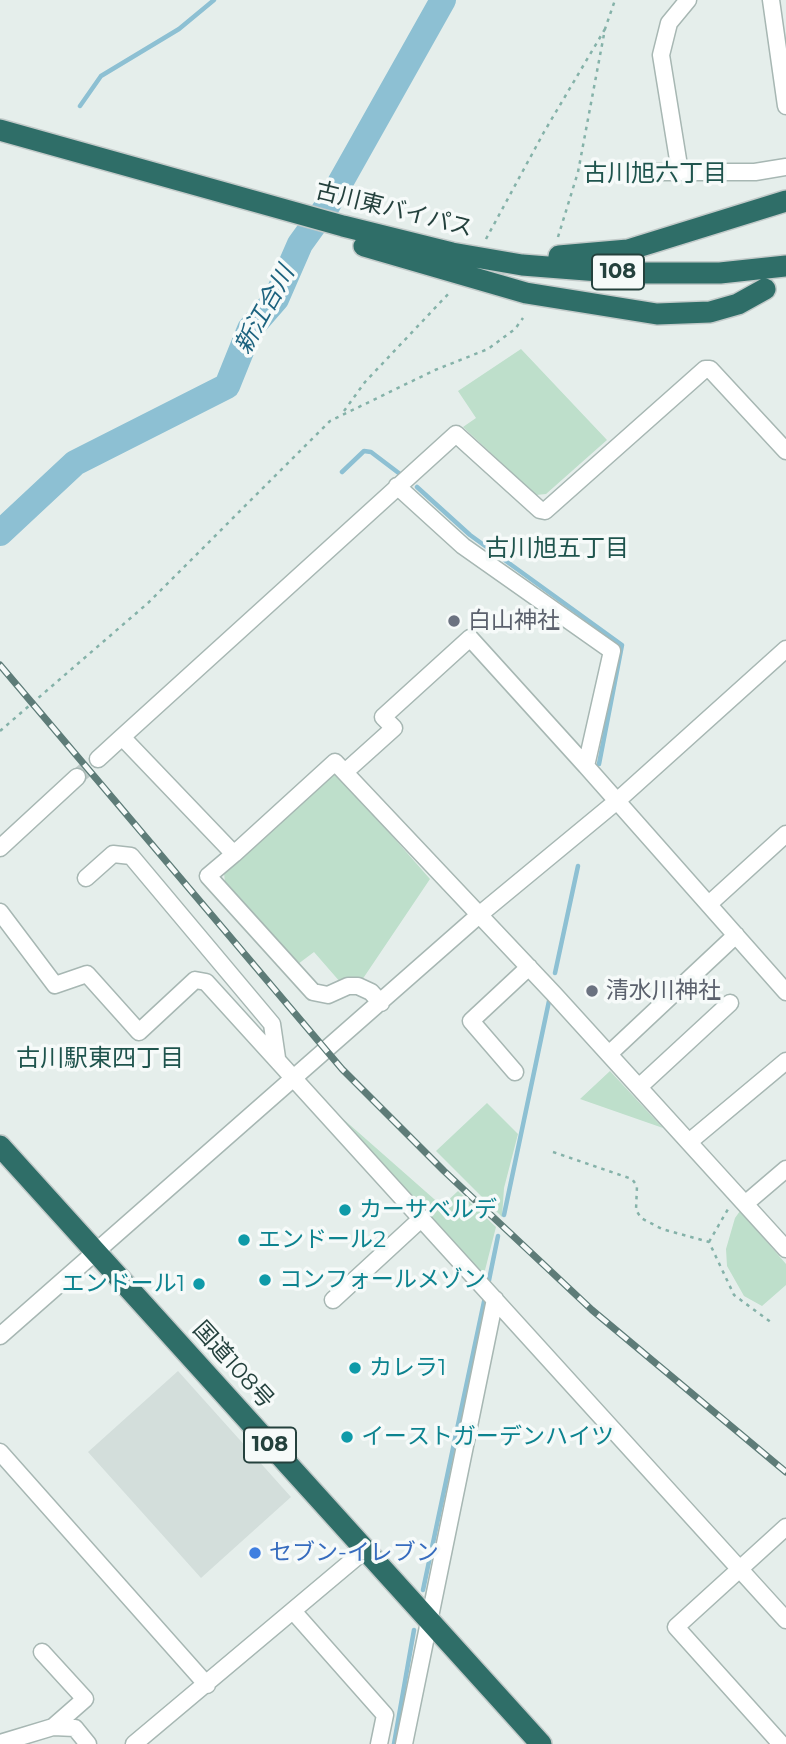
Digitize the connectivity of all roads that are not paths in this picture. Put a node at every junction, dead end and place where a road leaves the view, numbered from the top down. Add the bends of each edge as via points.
1 (688, 0) edge
2 (771, 0) edge
3 (786, 106) edge
4 (0, 130) edge
5 (786, 167) edge
6 (654, 172) dead end
7 (680, 172) junction
8 (786, 201) edge
9 (513, 263) junction
10 (450, 266) junction
11 (786, 266) edge
12 (765, 289) dead end
13 (786, 451) edge
14 (402, 481) junction
15 (786, 649) edge
16 (122, 737) junction
17 (98, 759) tunnel mouth
18 (586, 766) junction
19 (345, 772) junction
20 (77, 777) tunnel mouth
21 (617, 801) junction
22 (786, 834) edge
23 (0, 848) edge
24 (234, 853) junction
25 (86, 878) dead end
26 (709, 904) junction
27 (0, 912) edge
28 (480, 915) junction
29 (736, 935) junction
30 (528, 967) junction
31 (786, 992) edge
32 (380, 1003) junction
33 (730, 1003) dead end
34 (609, 1054) junction
35 (277, 1058) junction
36 (786, 1061) edge
37 (515, 1072) dead end
38 (296, 1079) junction
39 (639, 1087) junction
40 (689, 1142) junction
41 (0, 1146) edge
42 (786, 1169) edge
43 (741, 1199) junction
44 (422, 1218) junction
45 (786, 1248) edge
46 (97, 1254) junction
47 (493, 1296) junction
48 (333, 1300) dead end
49 (0, 1336) edge
50 (0, 1452) edge
51 (786, 1527) edge
52 (365, 1549) junction
53 (740, 1569) junction
54 (293, 1611) junction
55 (428, 1619) junction
56 (786, 1620) edge
57 (42, 1652) dead end
58 (207, 1685) junction
59 (52, 1727) junction
60 (0, 1743) edge
61 (88, 1744) edge
62 (134, 1744) edge
63 (379, 1744) edge
64 (404, 1744) edge
65 (541, 1744) edge
66 (781, 1744) edge

1 - 7 street via 669,23 661,55
2 - 3 street
4 - 10 highway, 古川東バイパス / 108 via 213,190
5 - 7 street via 755,172
6 - 7 street
8 - 9 highway via 628,250 533,257
9 - 10 highway, 古川東バイパス / 108 via 475,257
9 - 11 highway, 古川東バイパス / 108 via 673,274
10 - 12 highway via 576,303 683,316 738,304
13 - 14 street via 710,369 705,369 545,511 456,434
14 - 16 street
14 - 18 street via 463,546 612,651
15 - 21 street
16 - 17 street
16 - 24 street
18 - 19 street via 470,638 383,717 394,728
18 - 21 street
19 - 24 street via 335,762
19 - 28 street
20 - 23 street
21 - 26 street
21 - 28 street
22 - 26 street
24 - 32 street via 208,876 313,992 328,995 358,986
25 - 35 street via 113,854 131,856 272,1024
26 - 29 street
27 - 35 street via 55,985 87,974 139,1032 195,980 206,982
28 - 30 street
28 - 32 street
29 - 31 street
29 - 34 street
30 - 34 street
30 - 37 street via 471,1021
32 - 38 street
33 - 39 street
34 - 39 street
35 - 38 street
36 - 40 street
38 - 44 street
38 - 46 street
39 - 40 street
40 - 43 street
41 - 46 highway, 国道108号 / 108
42 - 43 street
43 - 45 street
44 - 47 street
44 - 48 street
46 - 49 street
46 - 52 highway, 国道108号 / 108
47 - 53 street
47 - 55 street
50 - 58 street
51 - 53 street
52 - 54 street
52 - 55 highway, 国道108号 / 108
53 - 56 street
53 - 66 street via 676,1627
54 - 58 street
54 - 63 street via 385,1715
55 - 64 street
55 - 65 highway, 国道108号 / 108
57 - 59 street via 85,1699
58 - 62 street
59 - 60 street
59 - 61 street via 75,1728

